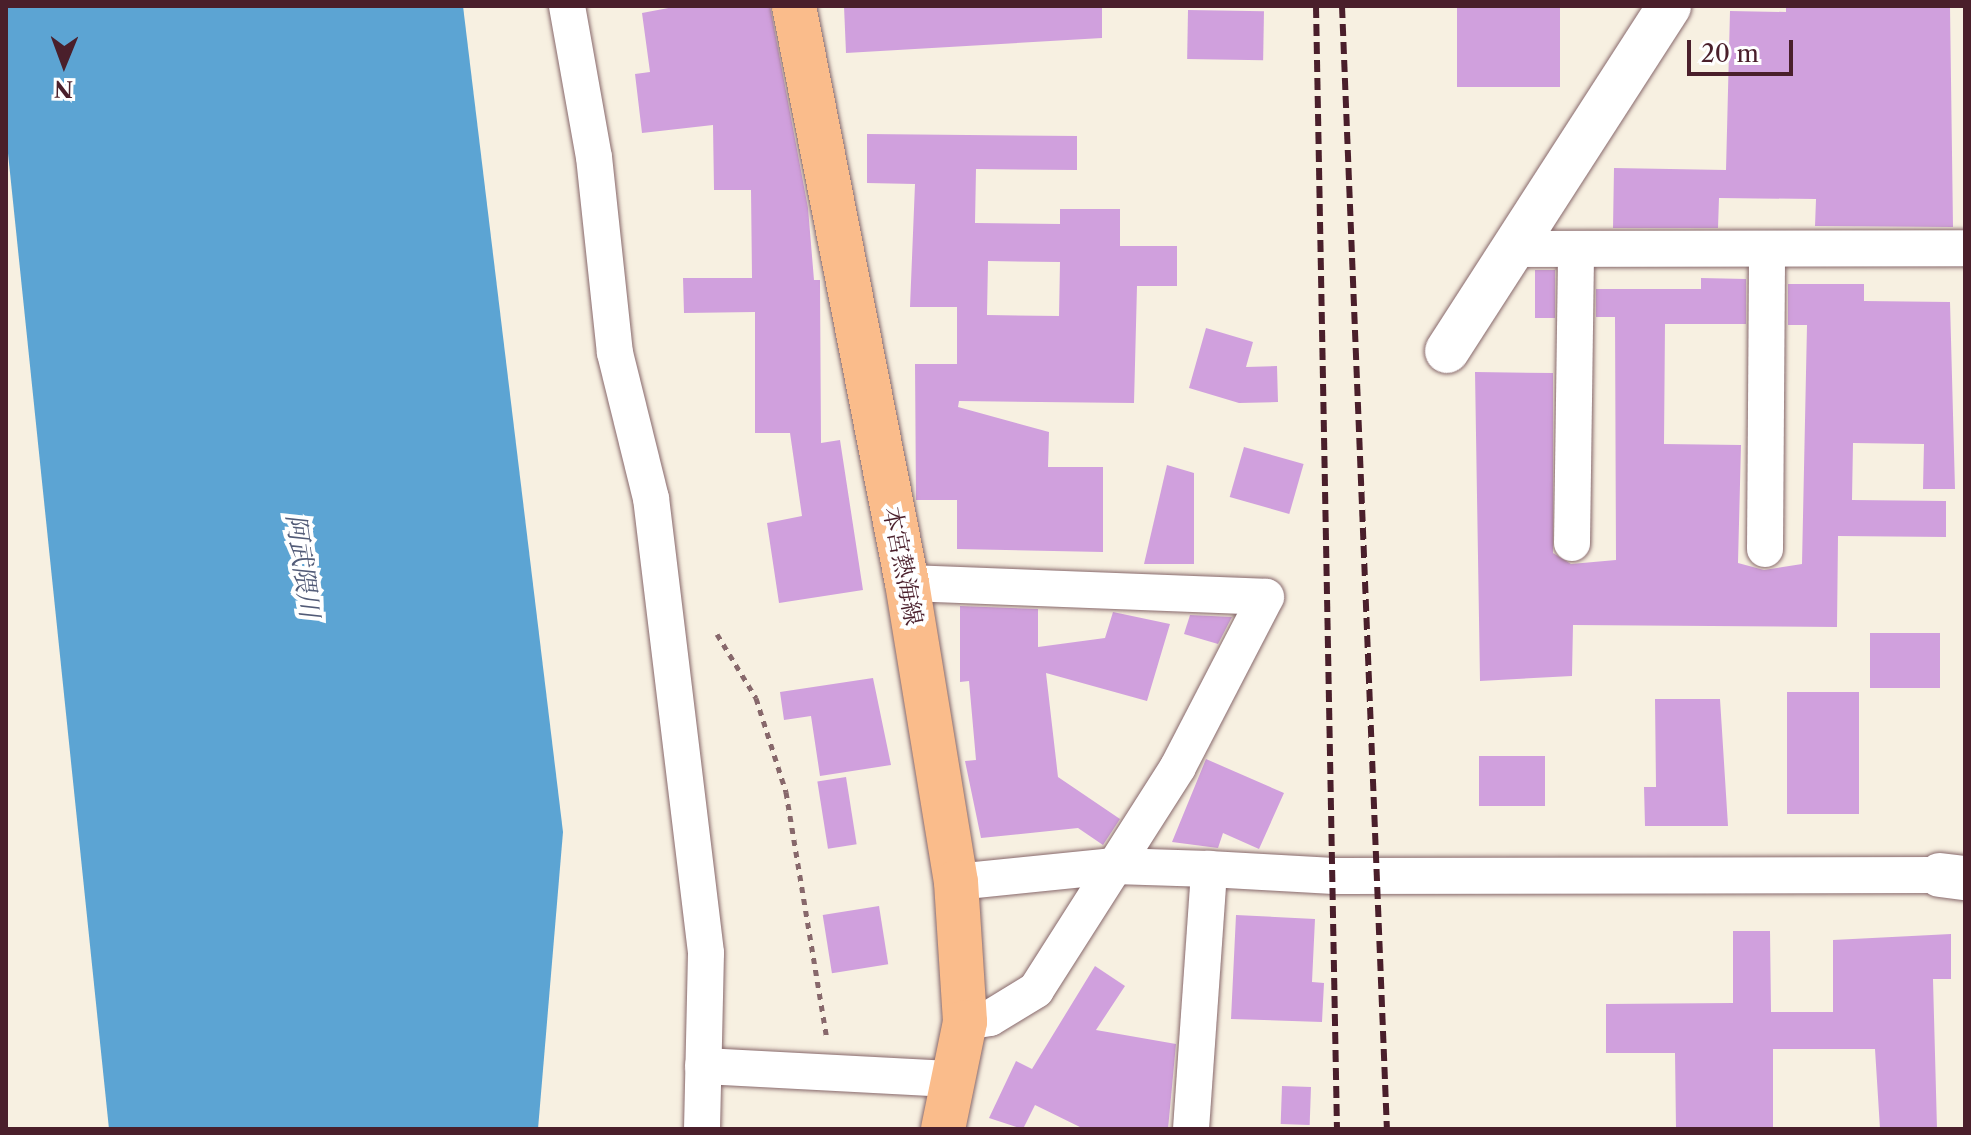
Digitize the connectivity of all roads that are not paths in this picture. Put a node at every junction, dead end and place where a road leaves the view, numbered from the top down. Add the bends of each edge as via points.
1 (567, 6) edge
2 (794, 6) edge
3 (1669, 6) edge
4 (1965, 248) edge
5 (1511, 249) junction
6 (1576, 250) junction
7 (1767, 252) junction
8 (1447, 351) dead end
9 (1572, 543) dead end
10 (1765, 549) dead end
11 (907, 583) junction
12 (1114, 866) junction
13 (1209, 869) junction
14 (1952, 876) edge
15 (956, 882) junction
16 (965, 1022) junction
17 (703, 1066) junction
18 (951, 1079) junction
19 (702, 1129) edge
20 (943, 1129) edge
21 (1191, 1129) edge

1 - 17 street via 594,157 615,353 651,498 706,953
2 - 11 main road, 本宮熱海線
3 - 5 street
4 - 7 street
5 - 6 street
5 - 8 street
6 - 7 street
6 - 9 street
7 - 10 street
11 - 12 street via 1266,597 1178,767
11 - 15 main road, 本宮熱海線
12 - 13 street
12 - 15 street
12 - 16 street via 1036,990 990,1018
13 - 14 street via 1334,876
13 - 21 street
15 - 16 main road, 本宮熱海線
16 - 18 main road, 本宮熱海線
17 - 18 street
17 - 19 street
18 - 20 main road, 本宮熱海線

